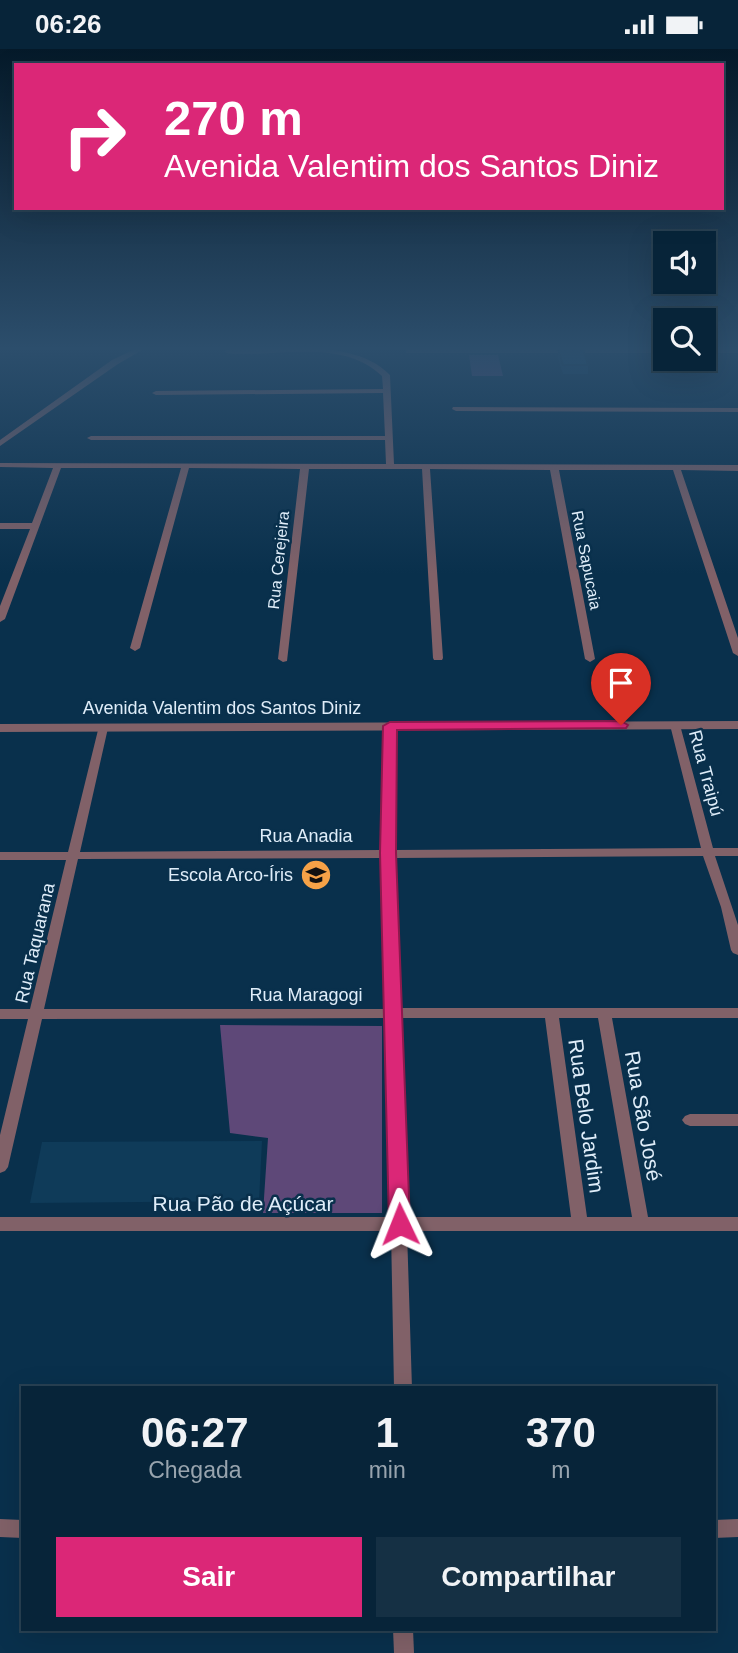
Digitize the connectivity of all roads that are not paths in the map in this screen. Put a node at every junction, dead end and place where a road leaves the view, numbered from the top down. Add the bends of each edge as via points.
1 (29, 424) edge
2 (388, 424) edge
3 (91, 438) dead end
4 (389, 439) junction
5 (0, 444) edge
6 (0, 465) edge
7 (58, 465) junction
8 (186, 465) junction
9 (305, 465) junction
10 (390, 466) junction
11 (426, 466) junction
12 (554, 467) junction
13 (676, 468) junction
14 (738, 468) edge
15 (0, 526) edge
16 (36, 526) junction
17 (5, 591) edge
18 (0, 619) edge
19 (135, 648) dead end
20 (738, 653) edge
21 (438, 658) dead end
22 (283, 659) dead end
23 (590, 659) dead end
24 (675, 725) junction
25 (738, 725) edge
26 (390, 726) junction
27 (0, 728) edge
28 (103, 728) junction
29 (738, 852) edge
30 (388, 853) junction
31 (708, 853) junction
32 (0, 856) edge
33 (73, 856) junction
34 (738, 950) edge
35 (738, 1013) edge
36 (0, 1014) edge
37 (37, 1014) junction
38 (393, 1014) junction
39 (551, 1014) junction
40 (604, 1014) junction
41 (690, 1120) dead end
42 (738, 1120) edge
43 (0, 1167) edge
44 (0, 1224) edge
45 (400, 1224) junction
46 (580, 1224) junction
47 (641, 1224) junction
48 (738, 1224) edge
49 (403, 1386) edge
50 (0, 1528) edge
51 (21, 1528) edge
52 (738, 1528) edge
53 (716, 1529) edge
54 (403, 1631) edge
55 (404, 1653) edge

1 - 5 street
2 - 4 street
3 - 4 street
4 - 10 street
6 - 7 street
7 - 8 street
7 - 16 street
8 - 9 street
8 - 19 street
9 - 10 street
9 - 22 street, Rua Cerejeira
10 - 11 street
11 - 12 street
11 - 21 street
12 - 13 street
12 - 23 street, Rua Sapucaia
13 - 14 street
13 - 20 street
15 - 16 street
16 - 17 street
17 - 18 street
24 - 25 street, Avenida Valentim dos Santos Diniz
24 - 26 street, Avenida Valentim dos Santos Diniz
24 - 31 street, Rua Traipú
26 - 28 street, Avenida Valentim dos Santos Diniz
26 - 30 street
27 - 28 street, Avenida Valentim dos Santos Diniz
28 - 33 street, Rua Taquarana
29 - 31 street, Rua Anadia
30 - 31 street, Rua Anadia
30 - 33 street, Rua Anadia
30 - 38 street
31 - 34 street, Rua Traipú
32 - 33 street, Rua Anadia
33 - 37 street, Rua Taquarana
35 - 40 street, Rua Maragogi
36 - 37 street, Rua Maragogi
37 - 38 street, Rua Maragogi
37 - 43 street, Rua Taquarana
38 - 39 street, Rua Maragogi
38 - 45 street
39 - 40 street, Rua Maragogi
39 - 46 street, Rua Belo Jardim
40 - 47 street, Rua São José
41 - 42 street
44 - 45 street, Rua Pão de Açúcar
45 - 46 street, Rua Pão de Açúcar
45 - 49 street
46 - 47 street, Rua Pão de Açúcar
47 - 48 street, Rua Pão de Açúcar
50 - 51 street
52 - 53 street
54 - 55 street

